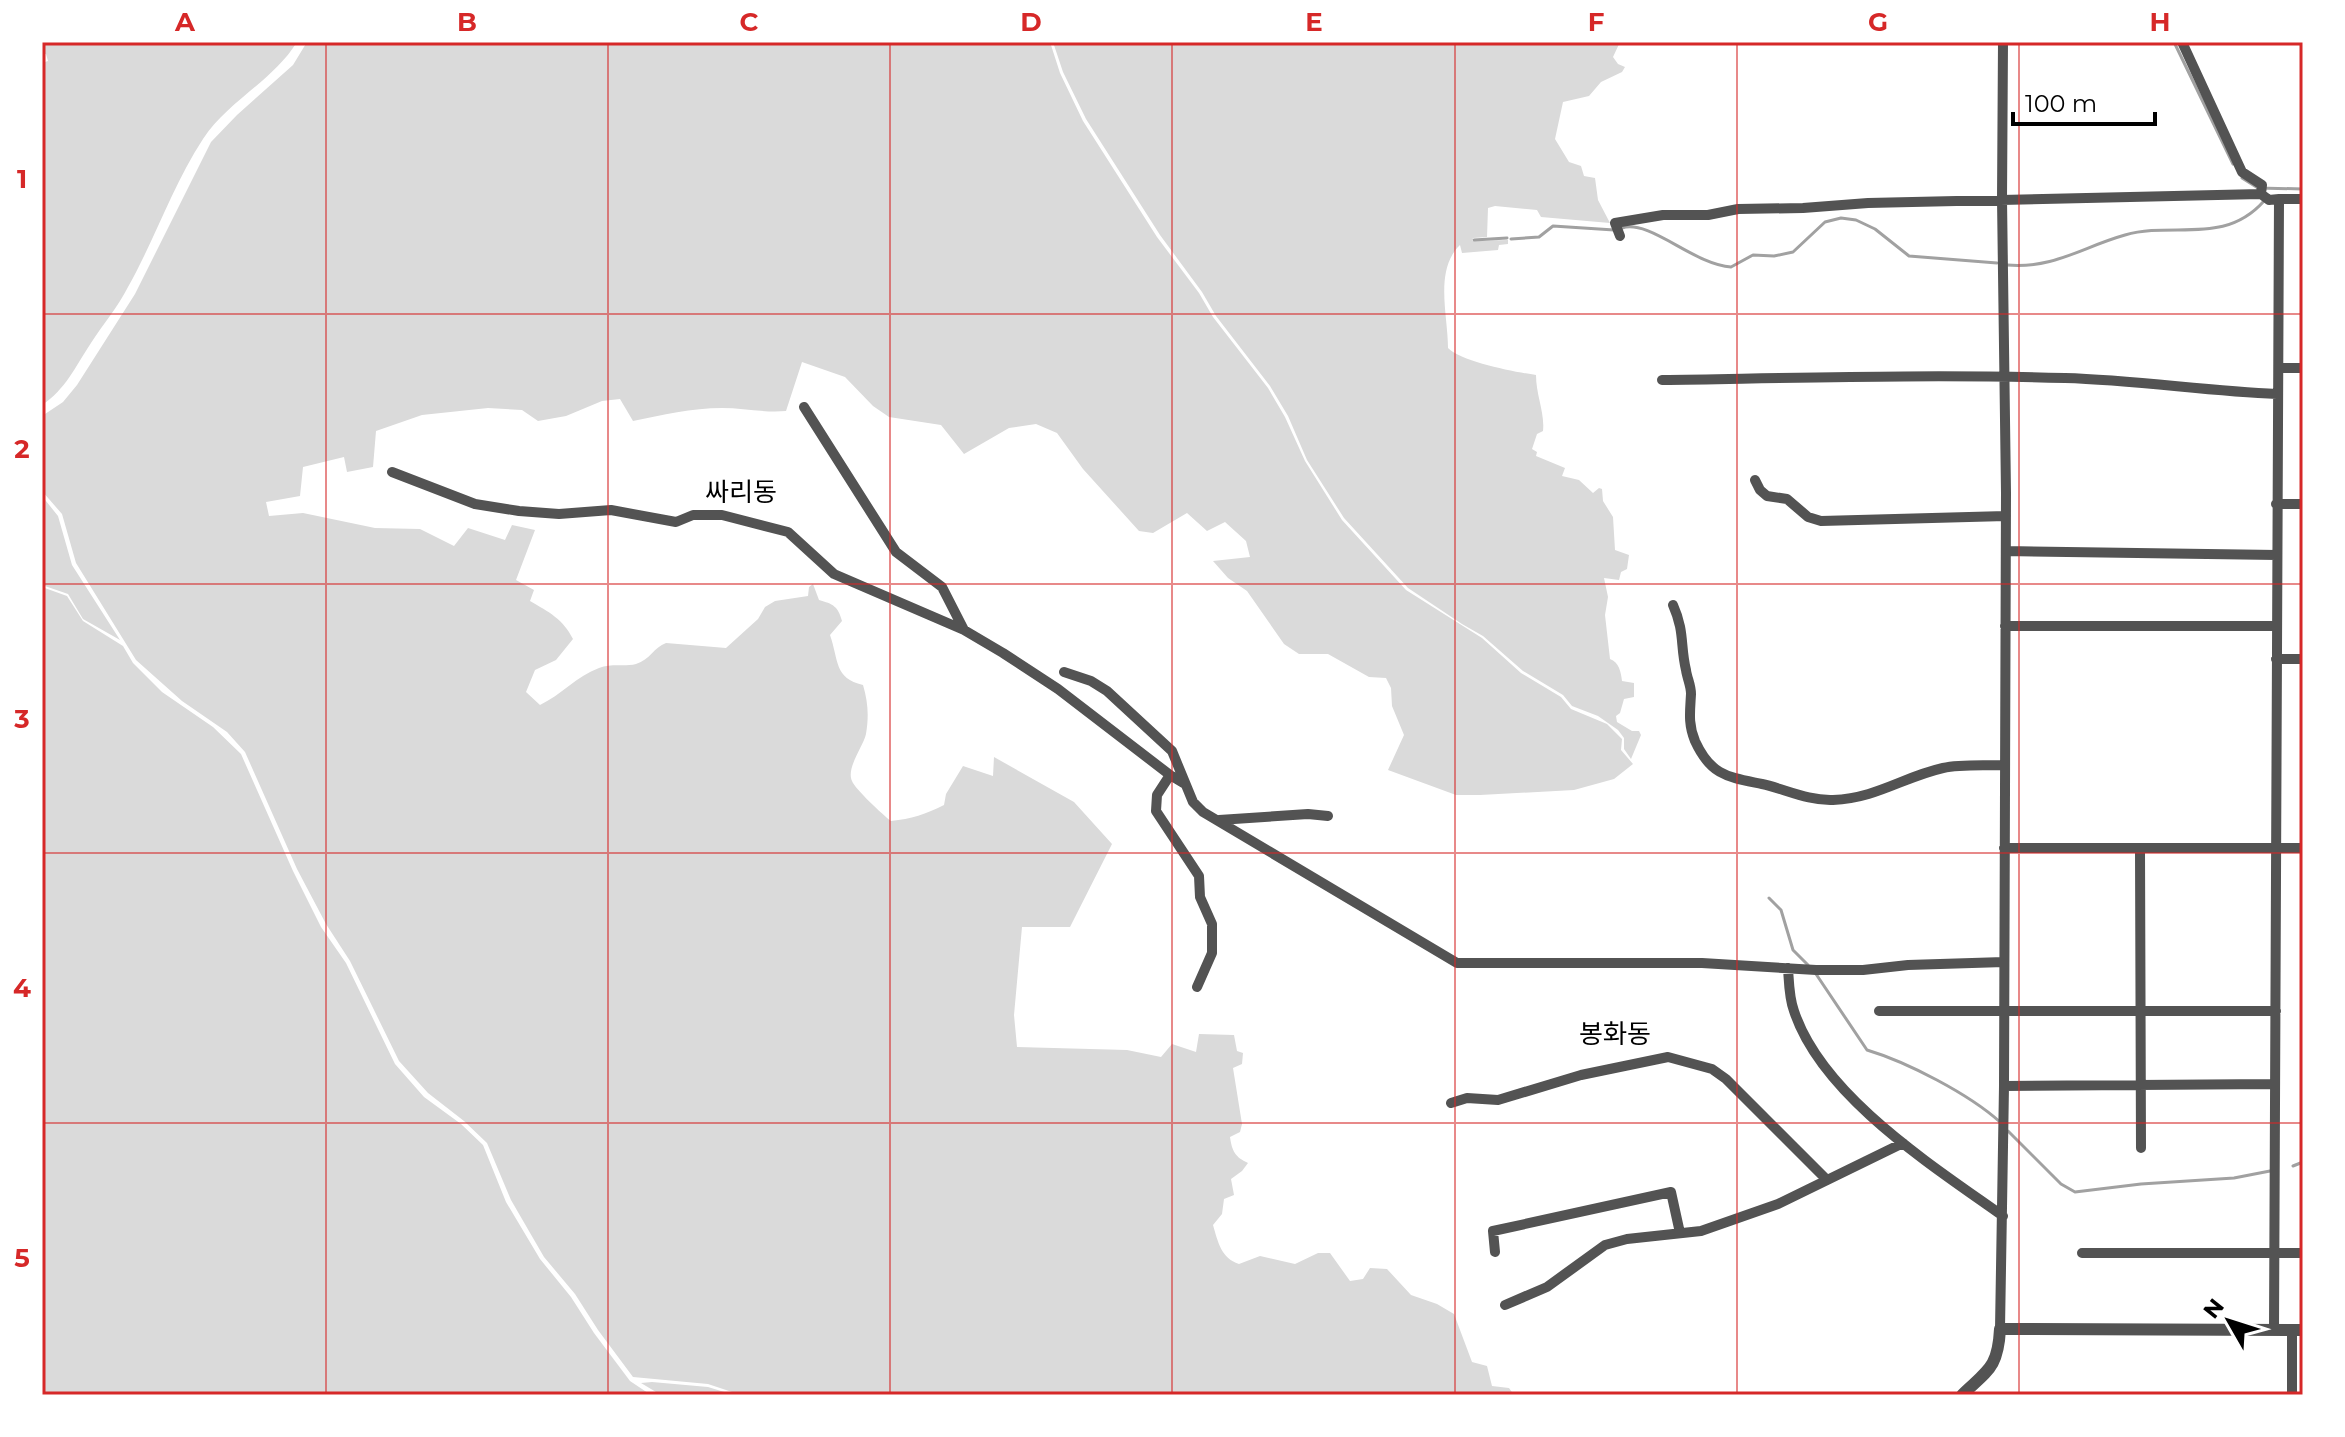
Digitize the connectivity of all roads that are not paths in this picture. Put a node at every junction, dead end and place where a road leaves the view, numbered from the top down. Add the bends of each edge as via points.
1 (2003, 42) edge
2 (2182, 42) edge
3 (2266, 194) junction
4 (2002, 199) junction
5 (2303, 199) edge
6 (1620, 236) dead end
7 (2280, 368) junction
8 (2303, 368) edge
9 (2006, 376) junction
10 (1662, 380) dead end
11 (2277, 394) junction
12 (804, 407) dead end
13 (392, 472) dead end
14 (1755, 480) dead end
15 (2276, 504) junction
16 (2303, 504) edge
17 (2006, 516) junction
18 (2006, 551) junction
19 (2277, 555) junction
20 (1673, 605) dead end
21 (2005, 626) junction
22 (2277, 626) junction
23 (964, 630) junction
24 (2276, 659) junction
25 (2303, 659) edge
26 (1064, 672) dead end
27 (2003, 765) junction
28 (1170, 775) junction
29 (1185, 784) junction
30 (1328, 816) dead end
31 (1217, 820) junction
32 (2004, 848) junction
33 (2277, 848) junction
34 (2303, 848) edge
35 (2140, 850) junction
36 (2004, 962) junction
37 (1788, 968) junction
38 (1197, 987) dead end
39 (1879, 1011) dead end
40 (2276, 1011) junction
41 (2003, 1012) junction
42 (2140, 1013) junction
43 (2275, 1084) junction
44 (2142, 1085) junction
45 (2004, 1086) junction
46 (1451, 1103) dead end
47 (1903, 1143) junction
48 (2141, 1148) dead end
49 (1827, 1180) junction
50 (2003, 1216) junction
51 (1680, 1233) junction
52 (1495, 1252) dead end
53 (2082, 1253) dead end
54 (2275, 1253) junction
55 (2303, 1253) edge
56 (1505, 1305) dead end
57 (2000, 1329) junction
58 (2274, 1330) junction
59 (2297, 1330) edge
60 (1962, 1395) edge
61 (2292, 1395) edge

1 - 4 street
2 - 3 street via 2242,172
3 - 4 street
3 - 5 street
3 - 7 street
4 - 6 street via 1663,215 1615,223
4 - 9 street
7 - 8 street
7 - 11 street
9 - 10 street
9 - 11 street
9 - 17 street
11 - 15 street
12 - 23 street via 896,552 942,587
13 - 23 street via 475,504 519,511 611,510 676,522 693,515 722,515 788,532 834,574
14 - 17 street via 1767,496 1787,499 1821,521
15 - 16 street
15 - 19 street
17 - 18 street
18 - 19 street
18 - 21 street
19 - 22 street
20 - 27 street via 1684,638 1690,728 1708,763 1722,775 1831,800 1873,795 1944,767
21 - 22 street
21 - 27 street
22 - 24 street
23 - 28 street via 1058,689
24 - 25 street
24 - 33 street
26 - 29 street via 1091,681 1172,751
27 - 32 street
28 - 29 street
28 - 38 street via 1157,795 1156,811 1199,876 1200,897 1212,924 1212,953
29 - 31 street via 1193,802
30 - 31 street
31 - 37 street via 1457,963
32 - 35 street
32 - 36 street
33 - 34 street
33 - 35 street
33 - 40 street
35 - 42 street
36 - 37 street
36 - 41 street
37 - 47 street via 1793,1009 1806,1038 1863,1109
39 - 41 street
40 - 42 street
40 - 43 street
41 - 42 street
41 - 45 street
42 - 44 street
43 - 44 street
43 - 54 street
44 - 45 street
44 - 48 street
45 - 50 street
46 - 49 street via 1498,1100 1668,1057 1712,1069 1726,1079
47 - 49 street
47 - 50 street
49 - 51 street via 1778,1204 1701,1231
50 - 57 street
51 - 52 street via 1671,1192 1493,1231
51 - 56 street via 1605,1245 1547,1287
53 - 54 street
54 - 55 street
54 - 58 street
57 - 58 street
57 - 60 street via 1999,1354
58 - 59 street
59 - 61 street

